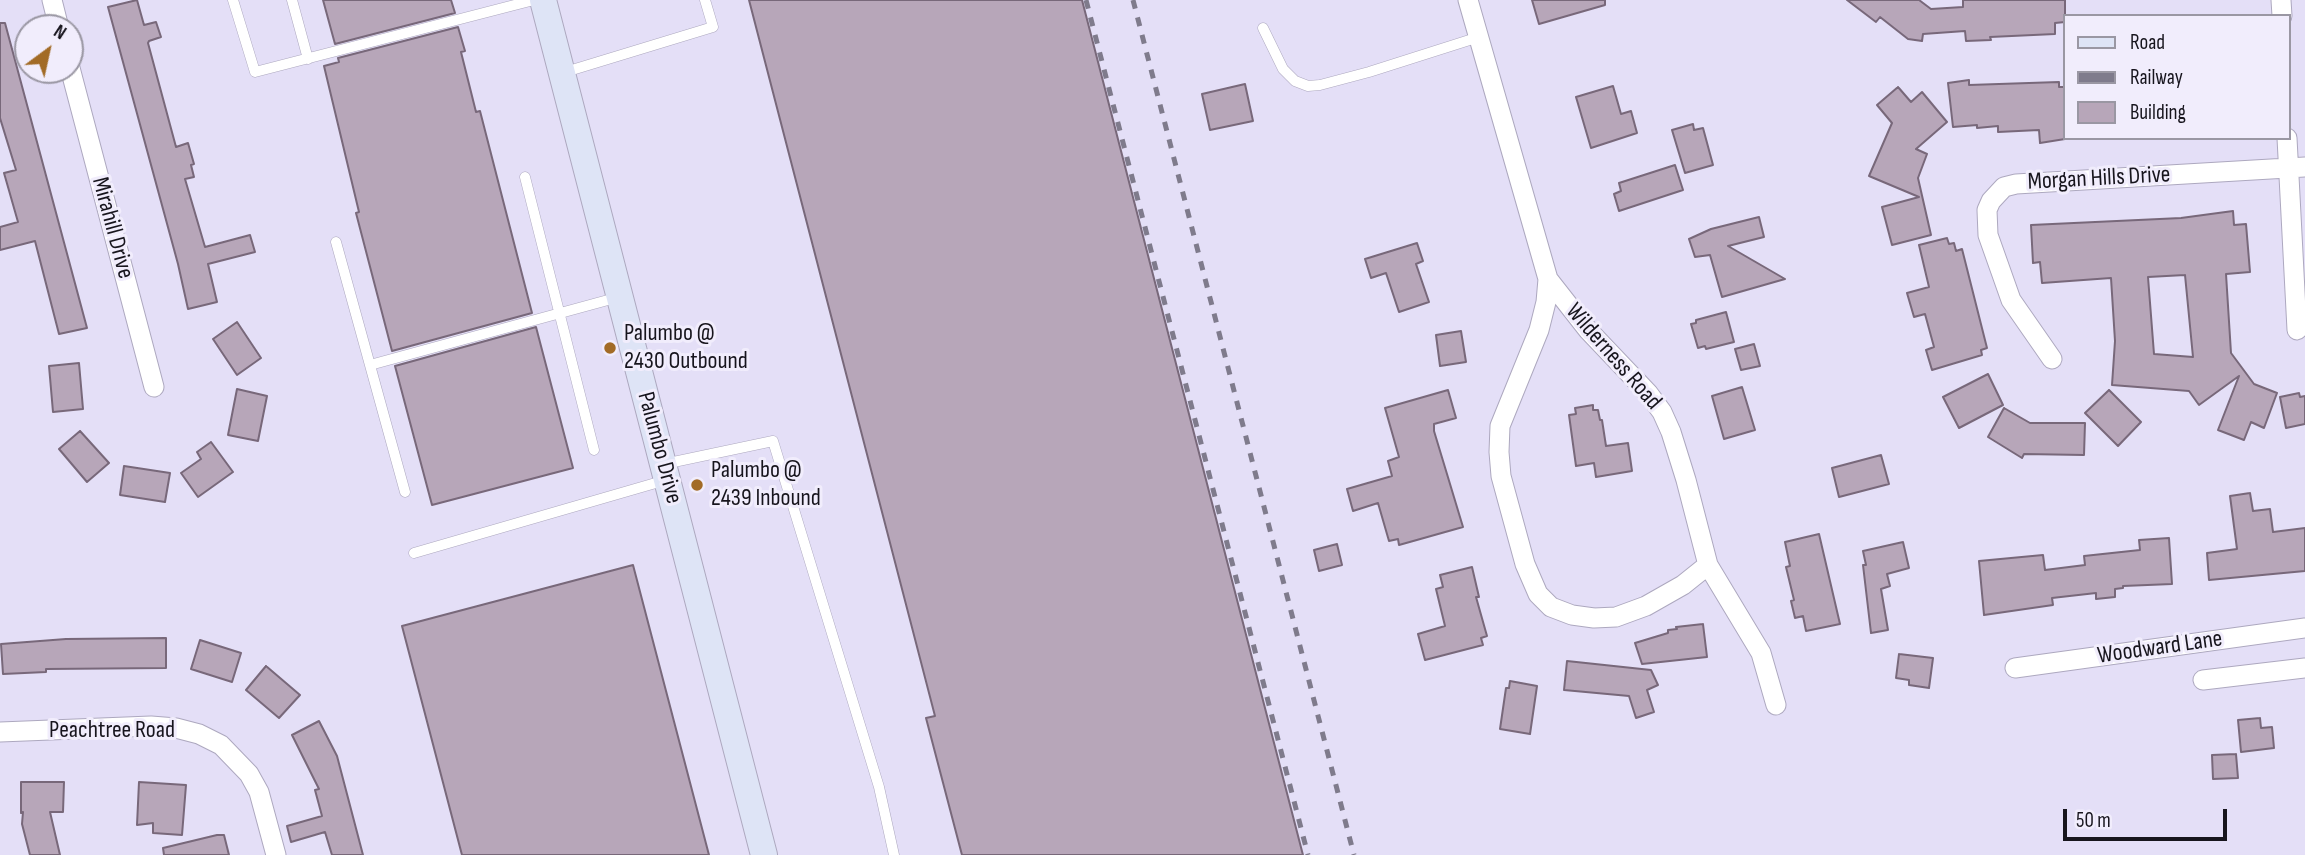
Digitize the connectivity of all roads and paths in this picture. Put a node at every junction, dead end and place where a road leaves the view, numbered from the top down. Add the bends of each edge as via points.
1 (233, 0) edge
2 (292, 0) edge
3 (484, 0) edge
4 (534, 0) edge
5 (543, 0) edge
6 (705, 0) edge
7 (1468, 0) edge
8 (487, 12) junction
9 (1263, 28) dead end
10 (1479, 37) junction
11 (308, 58) junction
12 (562, 73) junction
13 (74, 84) edge
14 (2288, 140) edge
15 (2296, 167) edge
16 (525, 177) dead end
17 (336, 242) dead end
18 (1548, 279) junction
19 (620, 296) junction
20 (560, 313) junction
21 (2297, 330) dead end
22 (2052, 359) dead end
23 (370, 365) junction
24 (154, 387) dead end
25 (594, 450) dead end
26 (665, 472) junction
27 (405, 492) dead end
28 (414, 553) dead end
29 (1708, 565) junction
30 (2305, 628) edge
31 (2015, 668) dead end
32 (2305, 668) edge
33 (2203, 680) dead end
34 (1776, 705) dead end
35 (0, 732) edge
36 (276, 855) edge
37 (764, 855) edge
38 (894, 855) edge

1 - 11 lane via 254,72
2 - 11 lane
3 - 8 lane
4 - 8 lane
5 - 12 street, Palumbo Drive
6 - 12 lane via 713,27
7 - 10 street, Wilderness Road
8 - 11 lane
9 - 10 lane via 1283,69 1308,86
10 - 18 street, Wilderness Road
12 - 19 street, Palumbo Drive
13 - 24 street, Mirahill Drive
14 - 15 street
15 - 21 street
15 - 22 street, Morgan Hills Drive via 2004,187 1987,210 1988,235 2011,300
16 - 20 lane
17 - 23 lane
18 - 29 street, Wilderness Road via 1662,412
18 - 29 street via 1539,330 1500,426 1499,452 1518,539 1538,594 1551,607 1572,615 1616,617 1656,601
19 - 20 lane
19 - 26 street, Palumbo Drive
20 - 23 lane
20 - 25 lane
23 - 27 lane
26 - 28 lane
26 - 37 street, Palumbo Drive
26 - 38 lane via 773,441 879,787
29 - 34 street, Wilderness Road via 1761,653
30 - 31 street, Woodward Lane
32 - 33 street
35 - 36 street, Peachtree Road via 150,726 199,734 221,745 249,774

